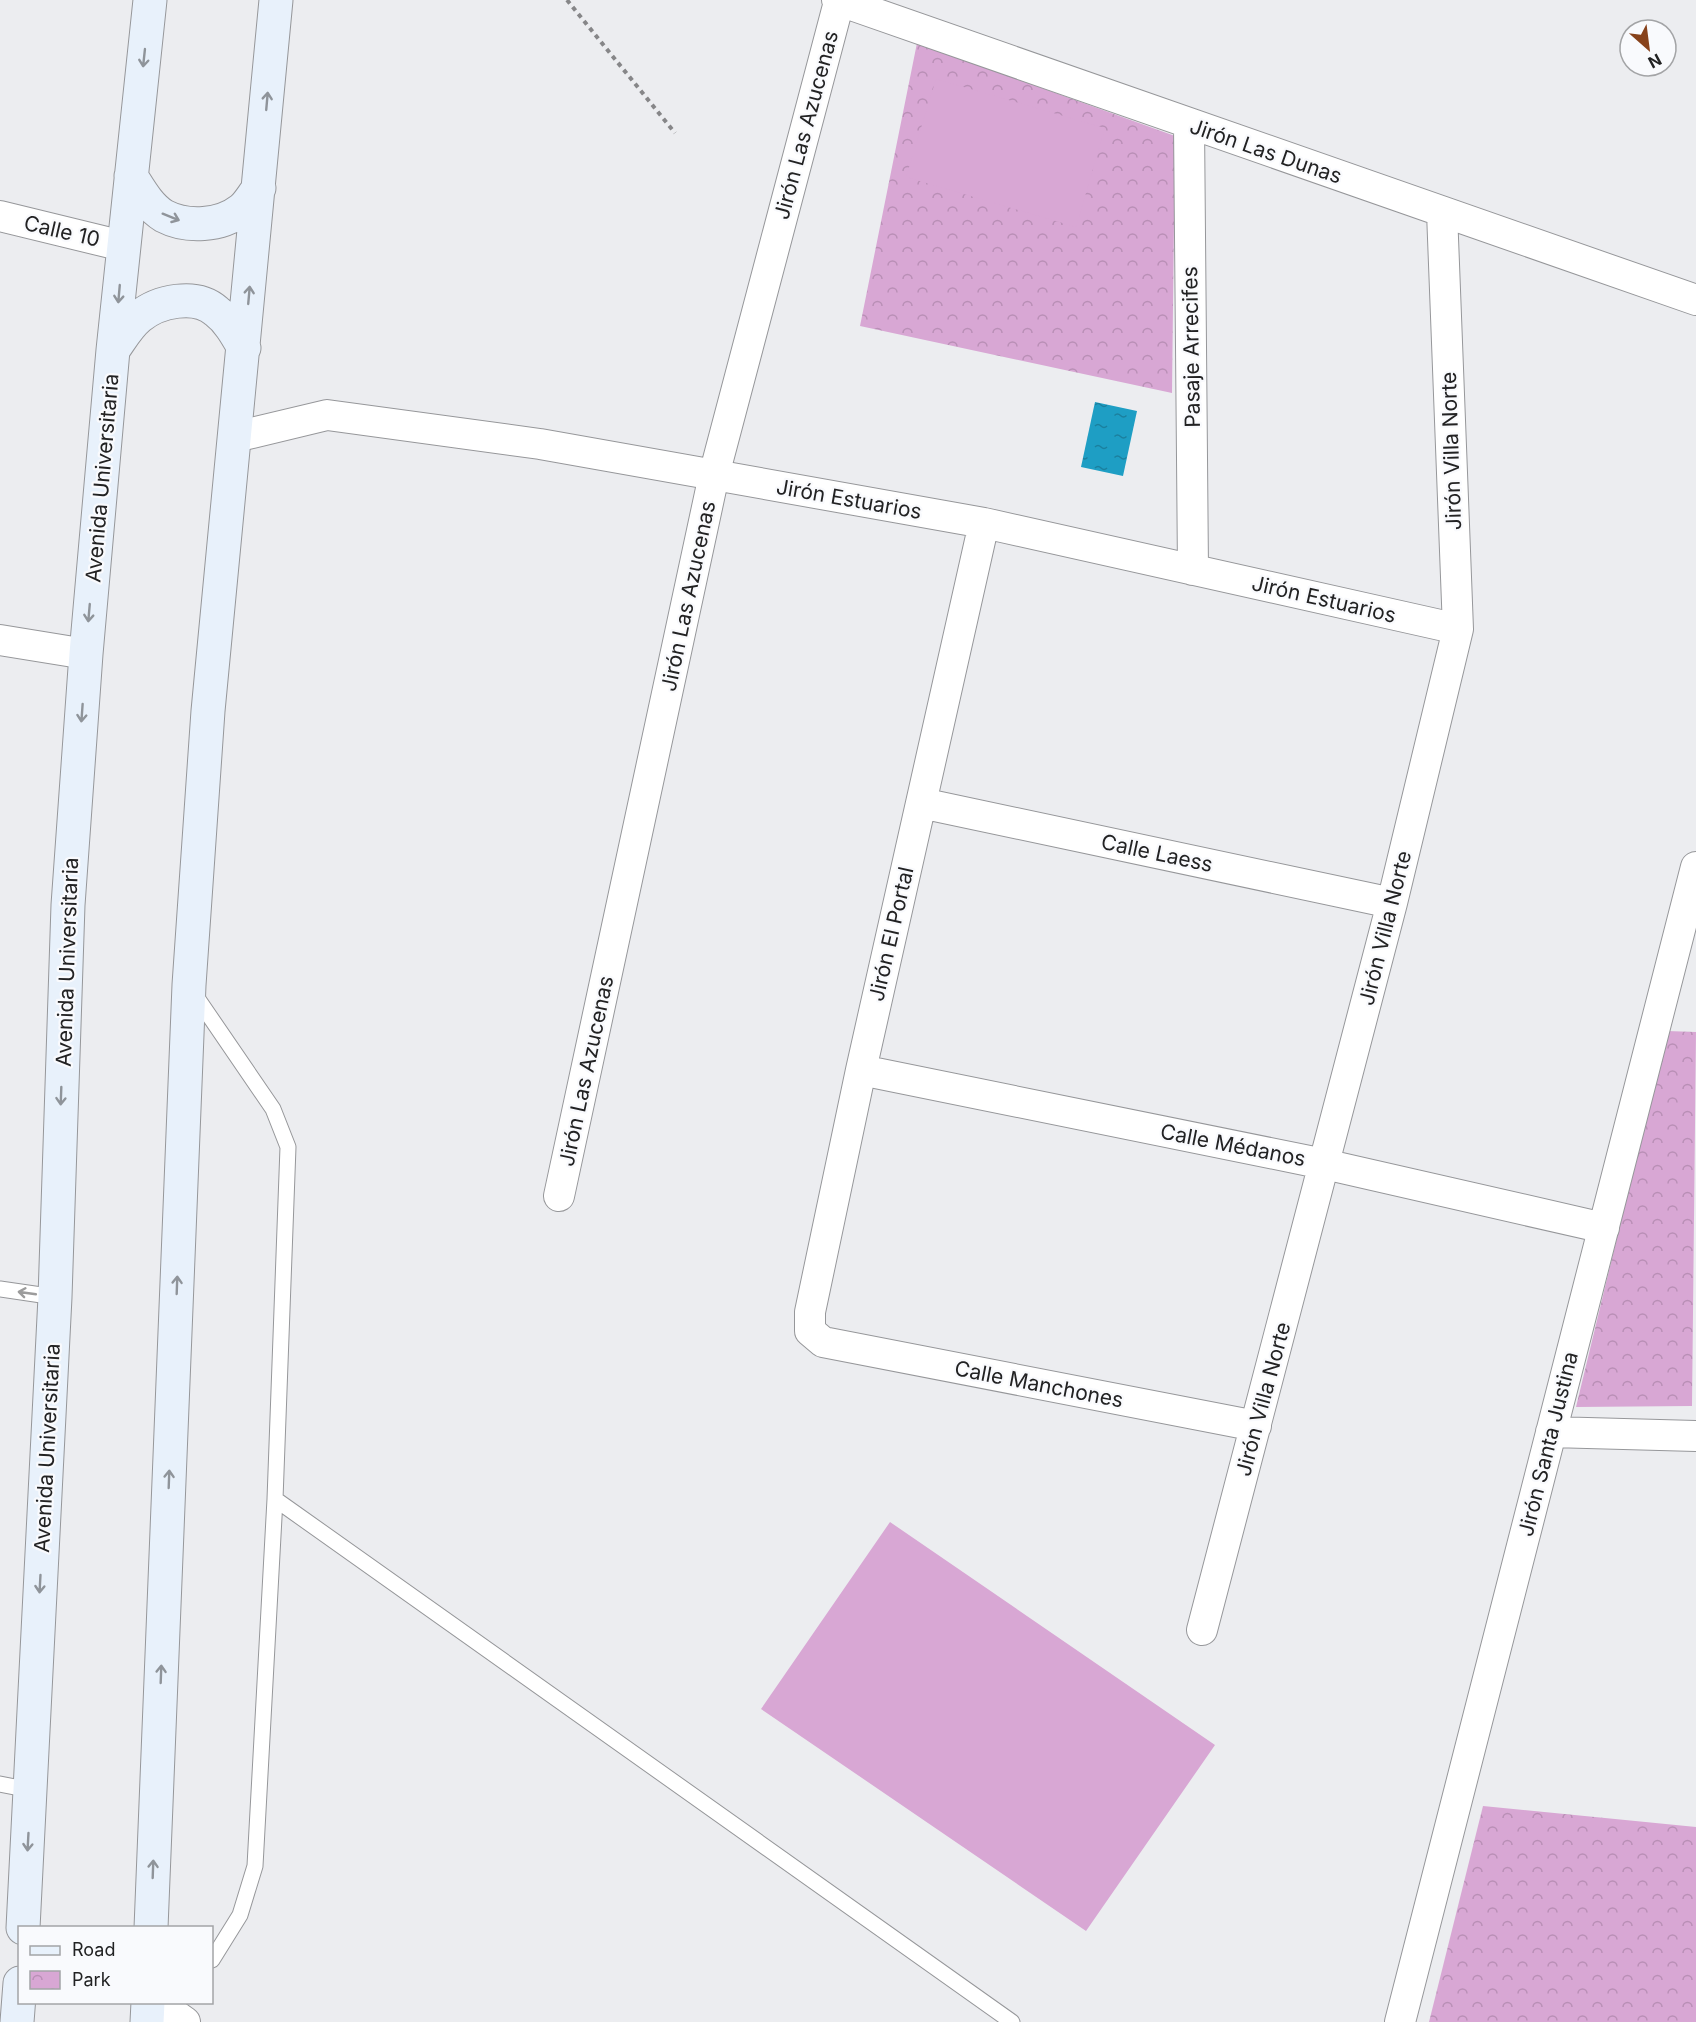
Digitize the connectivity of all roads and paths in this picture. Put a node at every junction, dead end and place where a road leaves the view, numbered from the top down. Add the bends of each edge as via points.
1 (150, 0) edge
2 (276, 0) edge
3 (567, 0) edge
4 (838, 1) edge
5 (1189, 124) junction
6 (675, 133) dead end
7 (131, 176) junction
8 (259, 188) junction
9 (1442, 212) junction
10 (0, 216) edge
11 (123, 246) junction
12 (1696, 300) edge
13 (244, 348) junction
14 (113, 350) junction
15 (236, 437) junction
16 (714, 475) junction
17 (984, 523) junction
18 (1193, 570) junction
19 (1458, 629) junction
20 (0, 640) edge
21 (86, 654) junction
22 (921, 802) junction
23 (1696, 867) edge
24 (1392, 903) junction
25 (189, 985) junction
26 (861, 1070) junction
27 (1324, 1164) junction
28 (559, 1196) dead end
29 (1604, 1228) junction
30 (0, 1289) edge
31 (55, 1297) junction
32 (823, 1342) joint
33 (1256, 1426) junction
34 (1551, 1432) junction
35 (1696, 1436) edge
36 (274, 1499) junction
37 (1202, 1630) dead end
38 (15, 1787) edge
39 (23, 1926) edge
40 (151, 1926) edge
41 (213, 1958) edge
42 (18, 2004) edge
43 (148, 2004) edge
44 (161, 2004) edge
45 (186, 2015) edge
46 (17, 2022) edge
47 (147, 2022) edge
48 (1012, 2022) edge
49 (1400, 2022) edge

1 -> 7 main road, Avenida Universitaria
8 -> 2 main road
3 - 6 path
4 - 5 street, Jirón Las Dunas
4 - 16 street, Jirón Las Azucenas
5 - 9 street, Jirón Las Dunas
5 - 18 street, Pasaje Arrecifes
7 -> 8 main road via 147,201 164,216 187,223 226,220 242,210
7 - 11 main road, Avenida Universitaria
13 -> 8 main road
9 - 12 street, Jirón Las Dunas
9 - 19 street, Jirón Villa Norte
10 - 11 street, Calle 10
11 -> 14 main road, Avenida Universitaria
13 - 14 main road via 230,323 214,309 177,300 139,317
13 - 15 main road
14 -> 21 main road, Avenida Universitaria
15 - 16 street, Jirón Estuarios via 327,415 540,444
15 - 25 main road via 208,711
16 - 17 street, Jirón Estuarios
16 - 28 street, Jirón Las Azucenas
17 - 18 street, Jirón Estuarios
17 - 22 street, Jirón El Portal
18 - 19 street, Jirón Estuarios
19 - 24 street, Jirón Villa Norte
20 - 21 street
21 -> 31 main road, Avenida Universitaria via 68,905
22 - 24 street, Calle Laess
22 - 26 street, Jirón El Portal
23 - 29 street, Jirón Santa Justina
24 - 27 street, Jirón Villa Norte
25 - 36 lane via 273,1109 288,1147
40 -> 25 main road
26 - 27 street, Calle Médanos
26 - 32 street, Jirón El Portal via 810,1312 810,1331
27 - 29 street, Calle Médanos
27 - 33 street, Jirón Villa Norte
29 - 34 street, Jirón Santa Justina
31 -> 30 lane
31 -> 38 main road, Avenida Universitaria
32 - 33 street, Calle Manchones
33 - 37 street, Jirón Villa Norte
34 - 35 street
34 - 49 street, Jirón Santa Justina
36 - 41 lane via 255,1866 240,1915
36 - 48 lane
38 -> 39 main road, Avenida Universitaria
42 - 46 main road
43 - 47 main road
44 - 45 street

